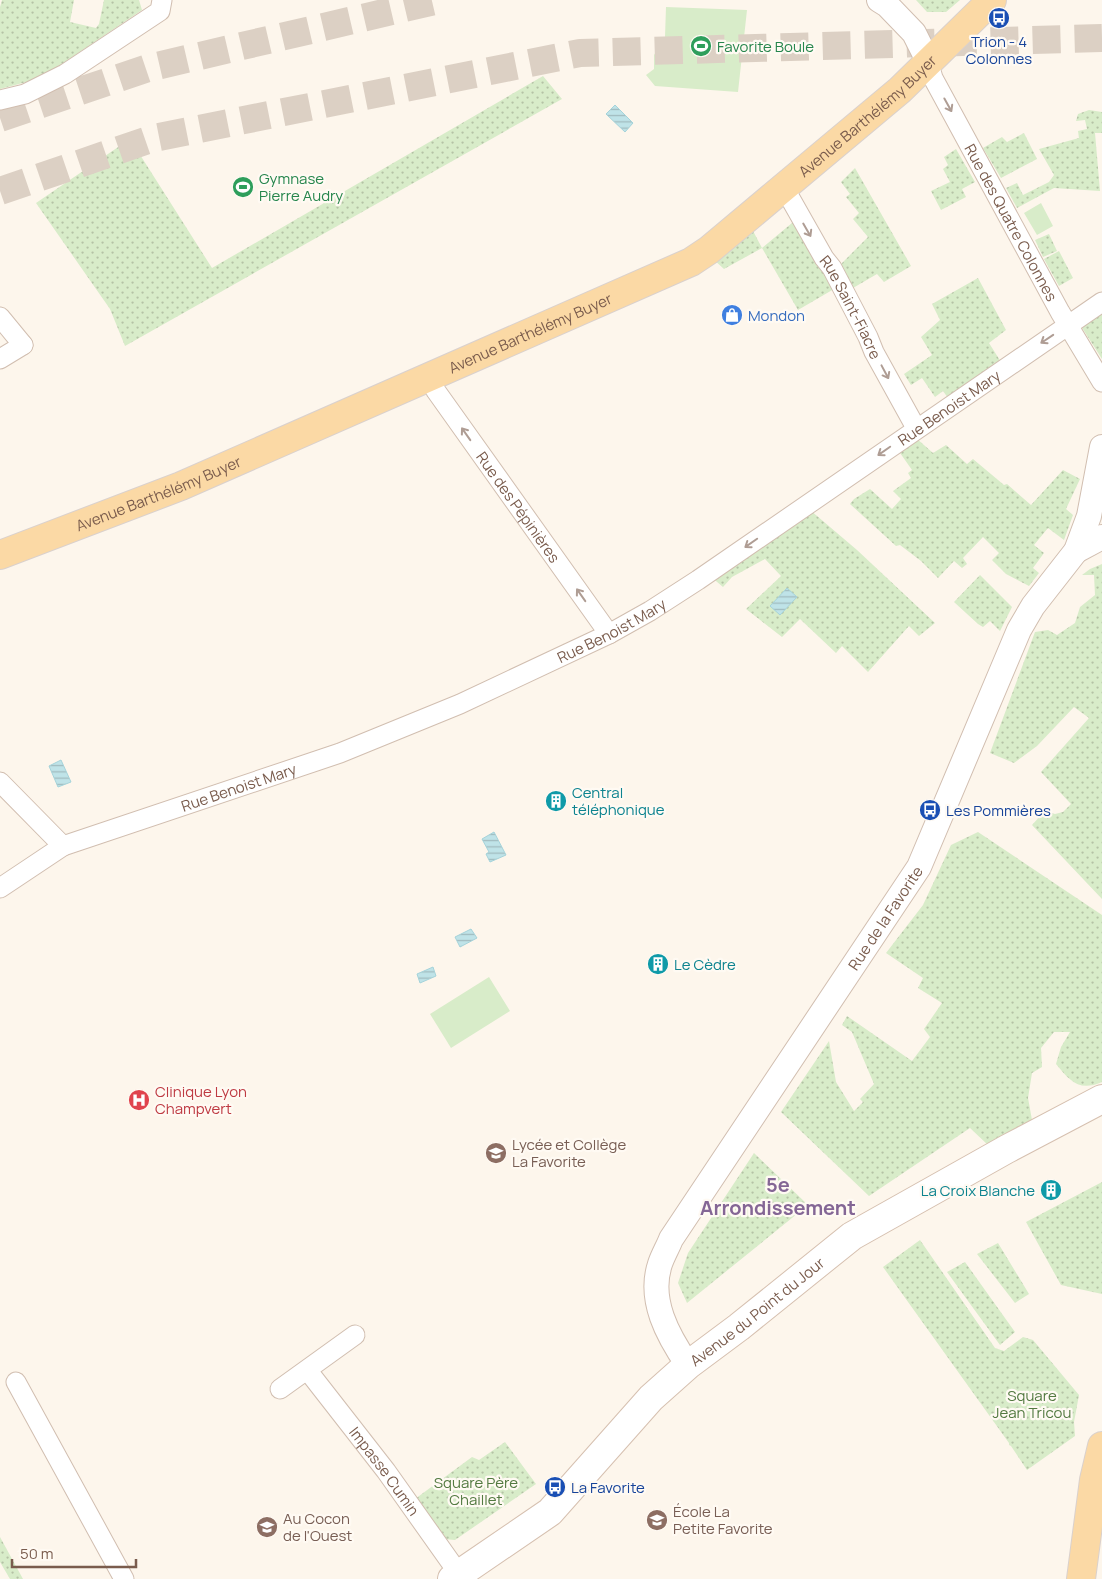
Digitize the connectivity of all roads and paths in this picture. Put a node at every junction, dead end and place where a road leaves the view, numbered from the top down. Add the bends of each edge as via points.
1 (162, 0) edge
2 (879, 0) edge
3 (992, 0) edge
4 (928, 61) junction
5 (0, 100) edge
6 (782, 188) junction
7 (1102, 302) edge
8 (0, 317) edge
9 (1067, 325) junction
10 (0, 341) edge
11 (23, 345) junction
12 (0, 359) edge
13 (429, 377) junction
14 (1102, 382) edge
15 (916, 428) junction
16 (1102, 447) edge
17 (1092, 541) edge
18 (0, 555) edge
19 (609, 634) junction
20 (0, 782) edge
21 (62, 846) junction
22 (0, 888) edge
23 (1102, 1099) edge
24 (355, 1335) dead end
25 (688, 1365) junction
26 (308, 1370) junction
27 (16, 1382) dead end
28 (280, 1389) dead end
29 (1102, 1446) edge
30 (455, 1577) edge
31 (124, 1579) edge
32 (1081, 1579) edge

1 - 5 street via 160,11 65,74 25,94
2 - 4 street via 914,34
3 - 4 main road, Avenue Barthélémy Buyer
4 - 6 main road, Avenue Barthélémy Buyer via 900,90
4 -> 9 street, Rue des Quatre Colonnes via 933,78
6 - 13 main road, Avenue Barthélémy Buyer via 691,262
6 -> 15 street, Rue Saint-Fiacre via 832,268
7 - 9 street, Rue Benoist Mary
8 - 11 street
9 - 14 street, Rue des Quatre Colonnes
9 -> 15 street, Rue Benoist Mary
10 - 11 street
11 - 12 street
13 - 18 main road, Avenue Barthélémy Buyer via 181,486
19 -> 13 street, Rue des Pépinières
15 -> 19 street, Rue Benoist Mary via 698,580
16 - 17 street, Rue de la Favorite via 1093,499
17 - 25 street, Rue de la Favorite via 1033,606 1019,630 919,867 671,1239 660,1265 657,1291 665,1326
19 - 21 street, Rue Benoist Mary via 460,704 340,753
20 - 21 street
21 - 22 street, Rue Benoist Mary
23 - 25 main road, Avenue du Point du Jour via 852,1236
24 - 26 street
25 - 30 main road, Avenue du Point du Jour via 640,1410 550,1512
26 - 28 street
26 - 30 street, Impasse Cumin via 386,1471
27 - 31 street
29 - 32 main road via 1093,1486

